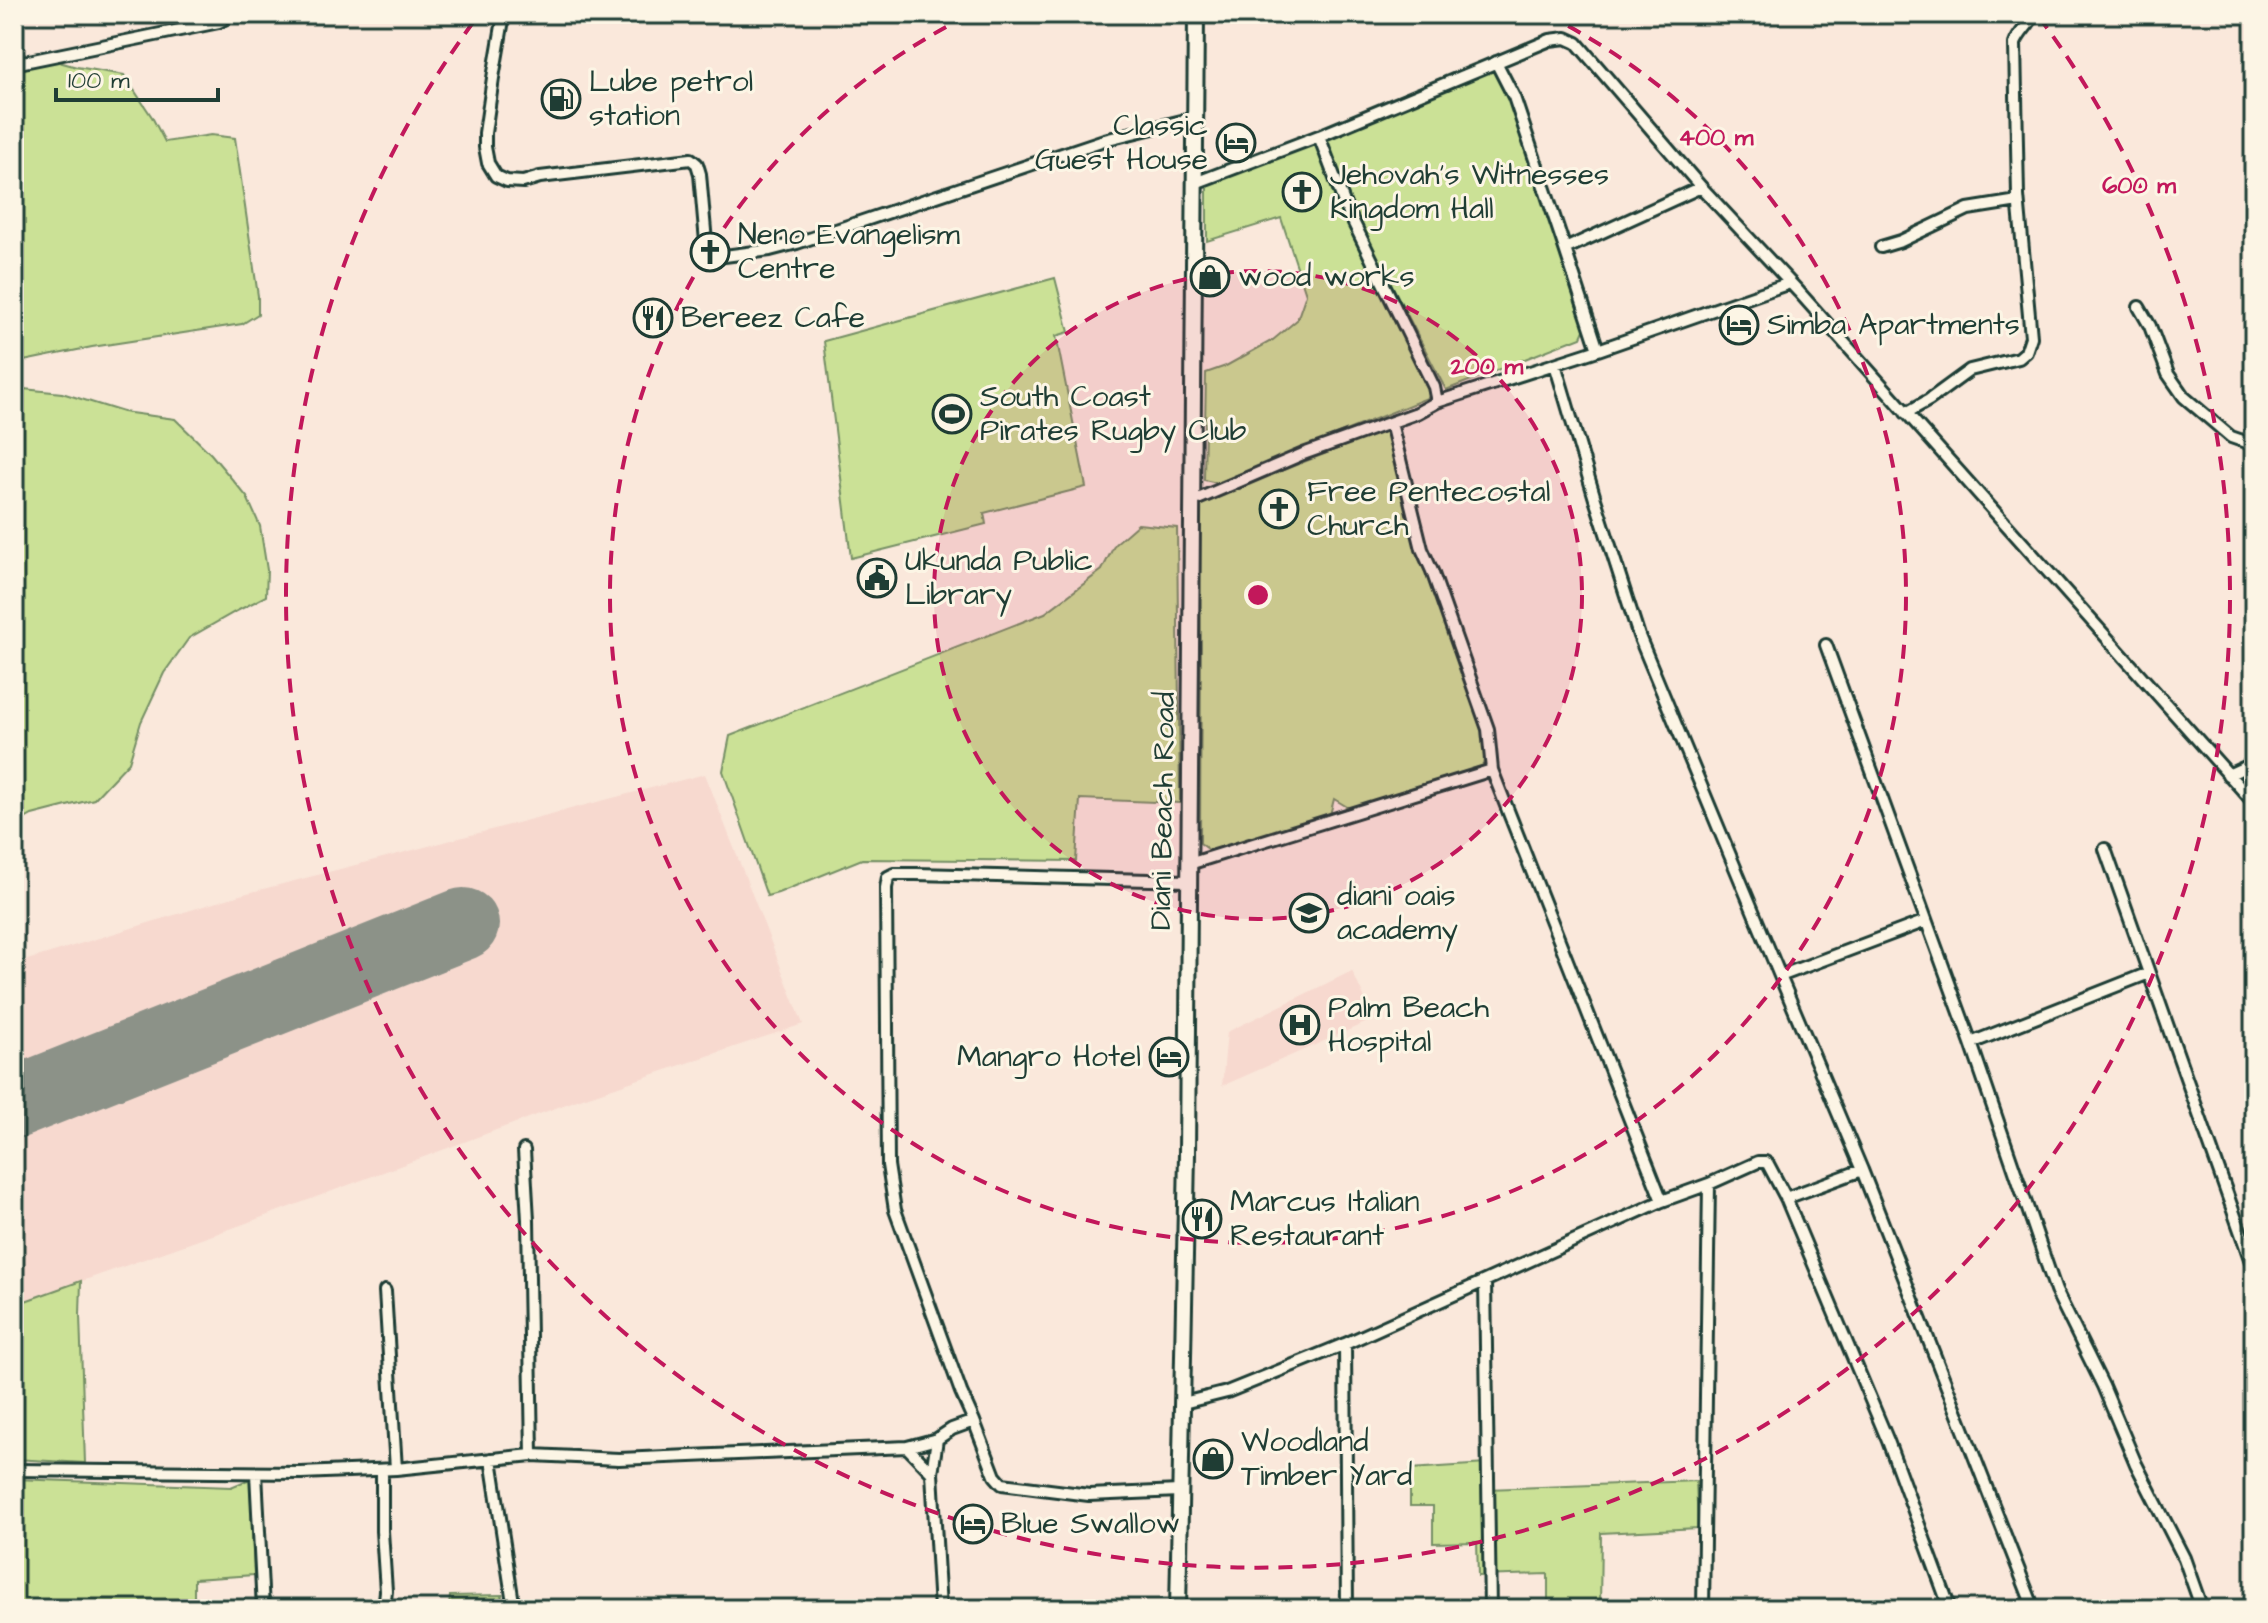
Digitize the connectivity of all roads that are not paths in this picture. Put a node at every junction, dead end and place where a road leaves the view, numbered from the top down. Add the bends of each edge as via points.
1 (226, 14) edge
2 (504, 14) edge
3 (1196, 14) edge
4 (2034, 14) edge
5 (1496, 62) junction
6 (14, 64) edge
7 (1194, 118) junction
8 (1319, 136) junction
9 (1195, 183) junction
10 (1701, 187) junction
11 (2018, 201) junction
12 (1881, 247) dead end
13 (1565, 249) junction
14 (1790, 283) junction
15 (2139, 307) dead end
16 (1598, 350) junction
17 (1555, 364) junction
18 (1437, 402) junction
19 (1906, 413) junction
20 (1391, 423) junction
21 (2254, 445) edge
22 (1191, 502) junction
23 (1826, 645) dead end
24 (2254, 763) edge
25 (1492, 770) junction
26 (2228, 775) junction
27 (2254, 803) edge
28 (2105, 849) dead end
29 (1189, 864) junction
30 (1188, 881) junction
31 (1926, 921) junction
32 (2149, 973) junction
33 (1780, 976) junction
34 (1971, 1043) junction
35 (524, 1150) dead end
36 (1862, 1170) junction
37 (1709, 1184) junction
38 (1786, 1198) junction
39 (1662, 1201) junction
40 (2254, 1270) edge
41 (1485, 1281) junction
42 (385, 1291) dead end
43 (1345, 1344) junction
44 (1183, 1403) junction
45 (974, 1421) junction
46 (937, 1439) junction
47 (907, 1447) junction
48 (532, 1455) junction
49 (491, 1459) junction
50 (396, 1469) junction
51 (14, 1470) edge
52 (382, 1470) junction
53 (256, 1473) junction
54 (932, 1473) junction
55 (1179, 1491) junction
56 (263, 1609) edge
57 (384, 1609) edge
58 (514, 1609) edge
59 (940, 1609) edge
60 (1178, 1609) edge
61 (1347, 1609) edge
62 (1490, 1609) edge
63 (1703, 1609) edge
64 (1947, 1609) edge
65 (2034, 1609) edge
66 (2202, 1609) edge

1 - 6 street via 219,22
2 - 7 street via 485,133 488,163 496,176 523,182 691,159 700,174 707,247 717,257 797,243 1104,140
3 - 7 main road, Diani Beach Road
4 - 11 street via 2015,44
5 - 8 street
5 - 10 street via 1557,39 1577,43
5 - 13 street via 1514,97
7 - 9 main road, Diani Beach Road
8 - 9 street
8 - 18 street via 1345,205
9 - 22 main road, Diani Beach Road
10 - 13 street
10 - 14 street
11 - 12 street via 1968,209
11 - 19 street via 2029,347 2019,358 1970,370
13 - 16 street
14 - 16 street
14 - 19 street
15 - 21 street via 2168,374 2184,397 2231,437
16 - 17 street
17 - 18 street
17 - 33 street via 1639,636
18 - 20 street
19 - 26 street
20 - 22 street
20 - 25 street via 1422,549 1488,729
22 - 29 main road, Diani Beach Road
23 - 31 street
24 - 26 street
25 - 29 street
25 - 39 street
26 - 27 street
28 - 32 street
29 - 30 main road, Diani Beach Road
30 - 44 main road, Diani Beach Road
30 - 45 street via 888,877 892,1195
31 - 33 street
31 - 34 street
32 - 34 street
32 - 40 street
33 - 36 street
34 - 66 street via 2056,1291 2184,1558
35 - 48 street
36 - 38 street
36 - 65 street
37 - 38 street via 1765,1162
37 - 39 street
37 - 63 street
38 - 64 street via 1888,1441
39 - 41 street
41 - 43 street
41 - 62 street
42 - 50 street
43 - 44 street via 1227,1392
43 - 61 street
44 - 55 main road, Diani Beach Road
45 - 46 street
45 - 55 street via 1002,1484 1089,1495
46 - 47 street
46 - 54 street
47 - 48 street via 619,1459
47 - 54 street
48 - 49 street
49 - 50 street
49 - 58 street
50 - 52 street
51 - 53 street
52 - 53 street
52 - 57 street
53 - 56 street
54 - 59 street
55 - 60 main road, Diani Beach Road

